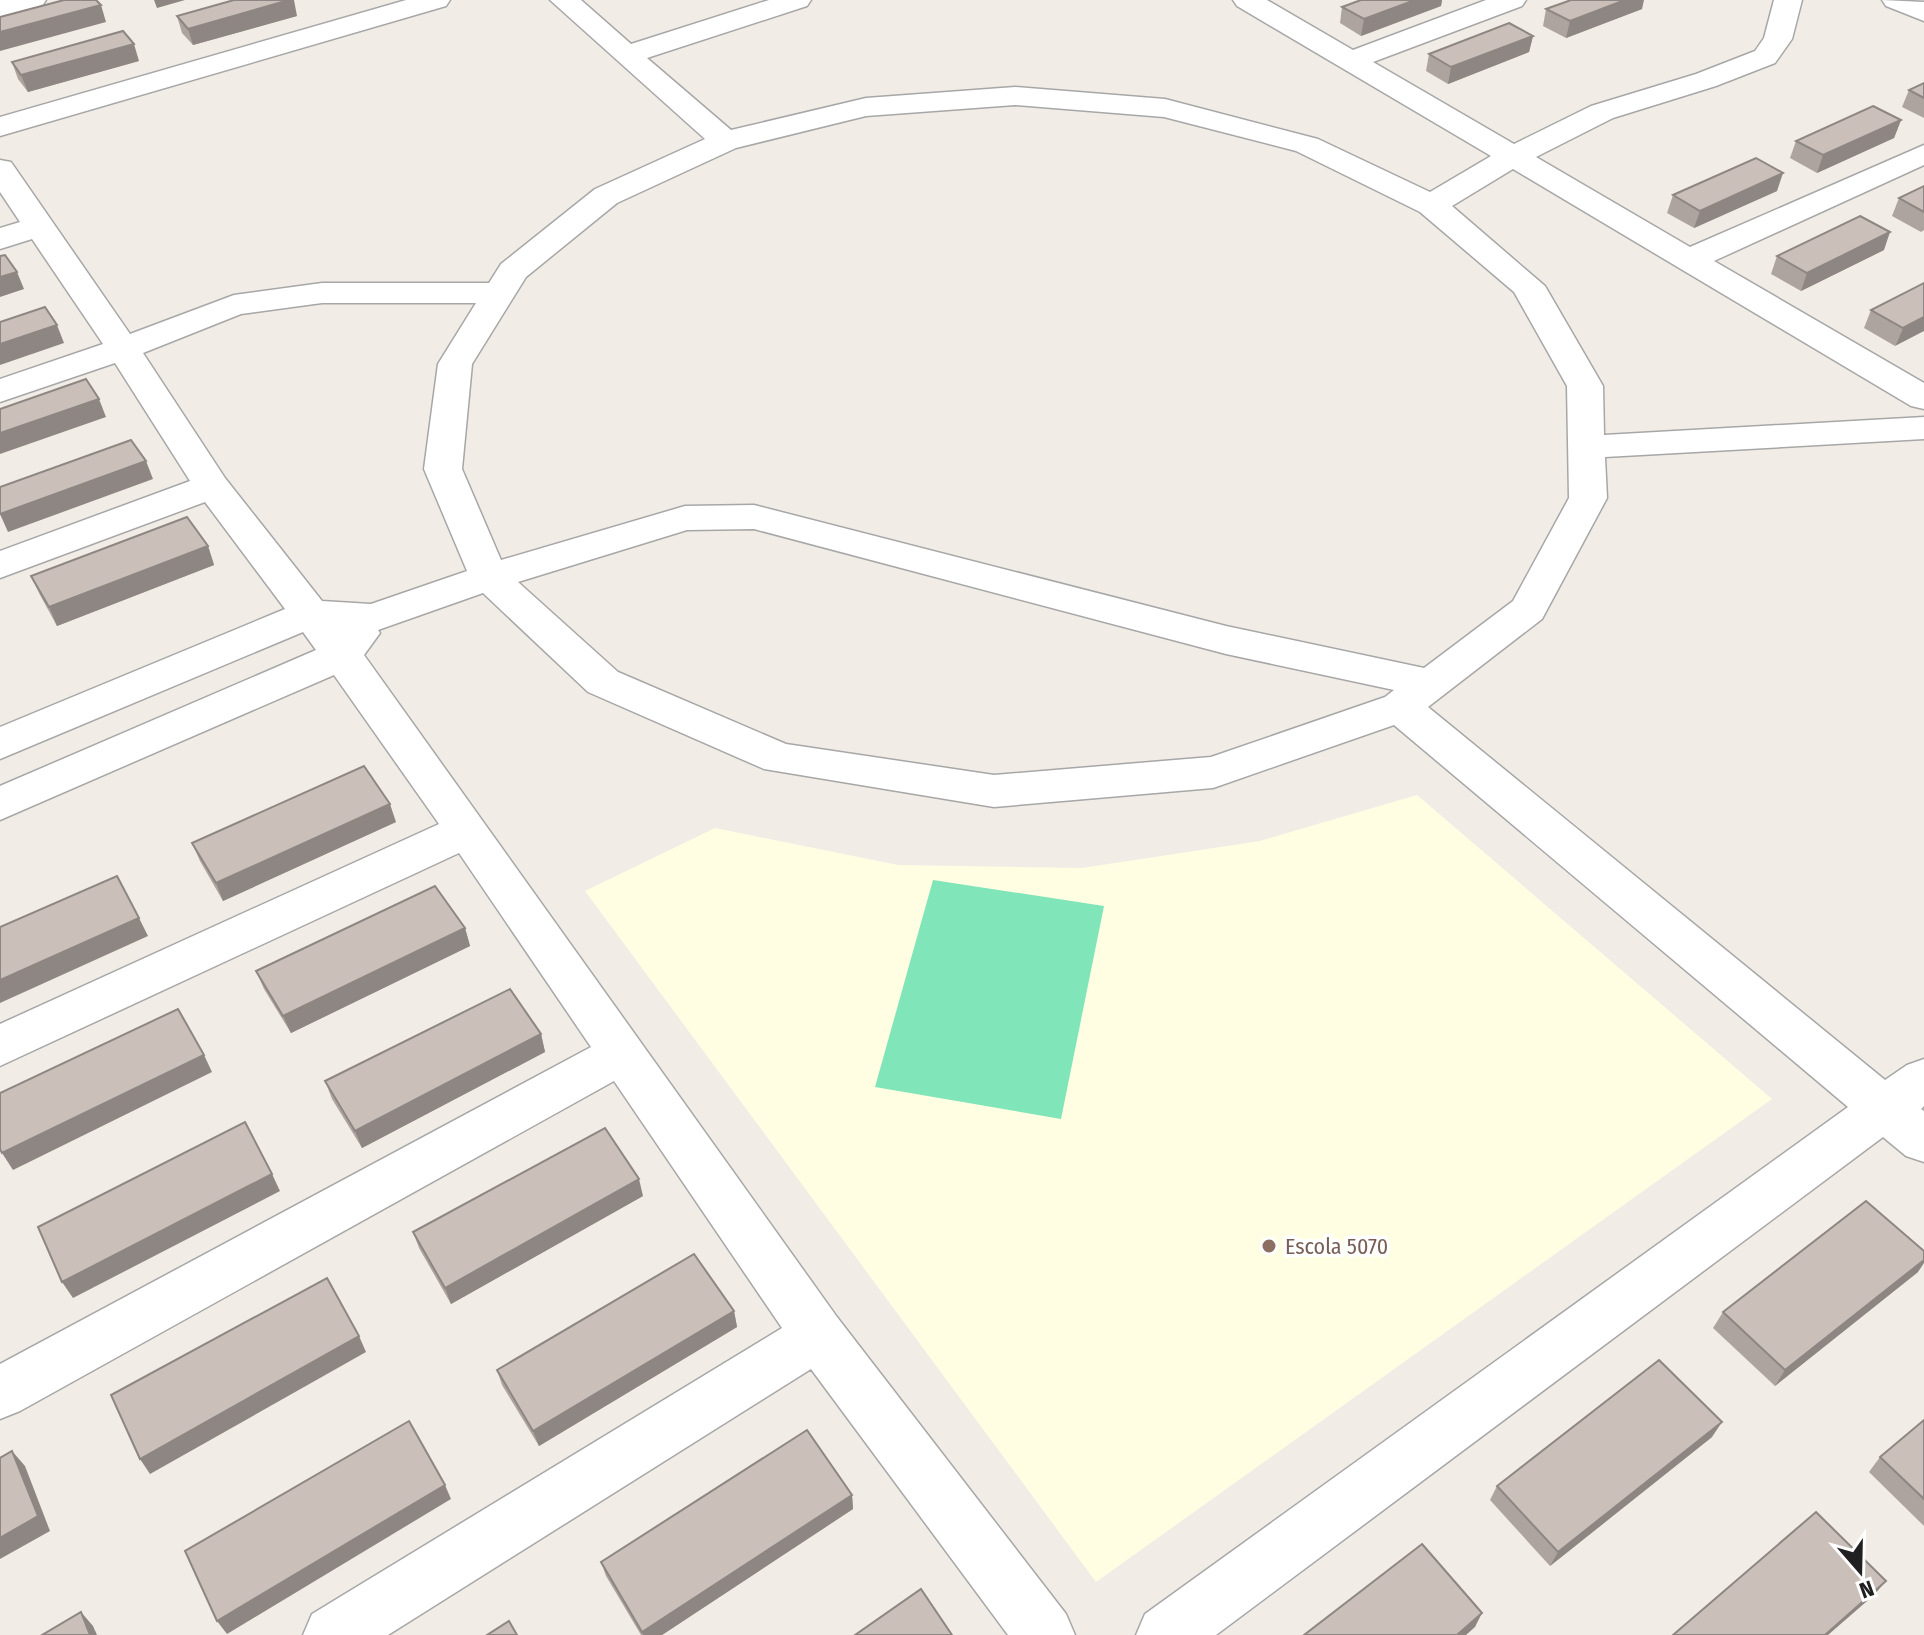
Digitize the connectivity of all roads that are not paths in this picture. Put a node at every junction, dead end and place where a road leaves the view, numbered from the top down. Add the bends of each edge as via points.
1 (32, 0) edge
2 (436, 0) edge
3 (564, 0) edge
4 (797, 0) edge
5 (1247, 0) edge
6 (1512, 0) edge
7 (1788, 0) edge
8 (1896, 0) edge
9 (0, 9) edge
10 (1924, 13) edge
11 (626, 55) junction
12 (1350, 61) junction
13 (0, 127) edge
14 (725, 141) junction
15 (1924, 154) edge
16 (1512, 157) junction
17 (0, 169) edge
18 (1431, 205) junction
19 (20, 232) edge
20 (1688, 260) junction
21 (499, 293) junction
22 (123, 349) junction
23 (1918, 387) edge
24 (0, 391) edge
25 (1924, 428) edge
26 (1587, 447) junction
27 (212, 486) junction
28 (0, 565) edge
29 (489, 577) junction
30 (310, 614) junction
31 (373, 618) junction
32 (342, 655) junction
33 (1415, 696) junction
34 (0, 744) edge
35 (0, 804) edge
36 (467, 830) junction
37 (0, 1046) edge
38 (623, 1053) junction
39 (1904, 1093) edge
40 (1924, 1141) edge
41 (818, 1335) junction
42 (0, 1393) edge
43 (333, 1635) edge
44 (1045, 1635) edge
45 (1166, 1635) edge

1 - 9 street
2 - 13 street
3 - 11 street
4 - 11 street
5 - 12 street
6 - 12 street
7 - 16 street via 1778,39 1765,57 1602,112
8 - 10 street
11 - 14 street
12 - 16 street
14 - 18 street via 881,105 1015,96 1165,108 1307,145
14 - 21 street via 606,196 513,271
15 - 20 street
16 - 18 street
16 - 20 street
17 - 19 street
18 - 26 street via 1528,286 1585,386
19 - 22 street
20 - 23 street
21 - 22 street via 322,293 234,305
21 - 29 street via 455,364 443,469
22 - 24 street
22 - 27 street
25 - 26 street
26 - 33 street via 1588,498 1528,610
27 - 28 street
27 - 30 street
29 - 31 street
29 - 33 street via 685,518 754,517 1226,640
29 - 33 street via 603,682 779,758 994,791 1213,772
30 - 31 street
30 - 32 street
30 - 34 street
31 - 32 street
32 - 35 street
32 - 36 street
33 - 39 street
36 - 37 street
36 - 38 street
38 - 41 street
38 - 42 street
39 - 40 street
39 - 45 street
41 - 43 street
41 - 44 street

